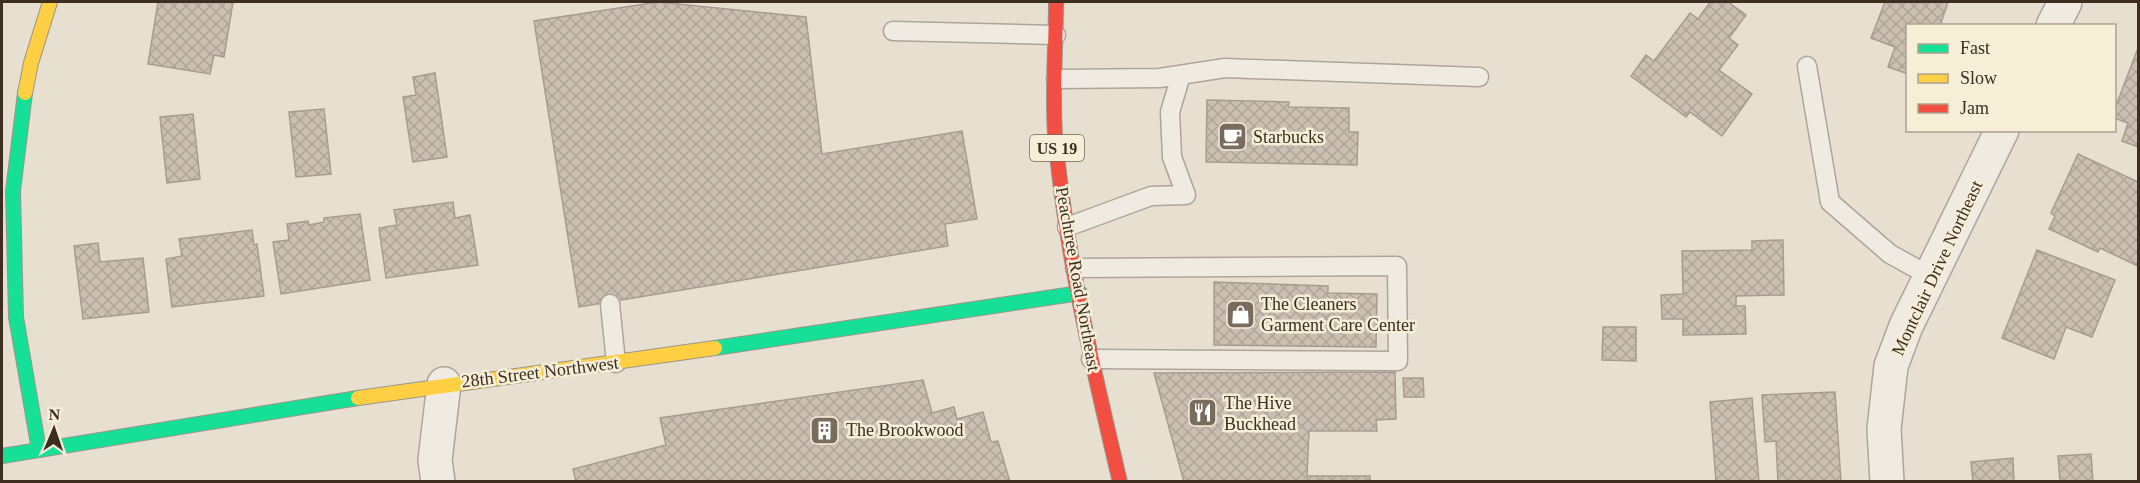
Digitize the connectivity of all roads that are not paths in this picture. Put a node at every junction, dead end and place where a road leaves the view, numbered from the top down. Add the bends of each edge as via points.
1 (50, 2) edge
2 (1056, 2) edge
3 (2065, 2) edge
4 (2054, 24) edge
5 (893, 31) dead end
6 (1056, 35) junction
7 (1807, 66) dead end
8 (1181, 75) junction
9 (1479, 77) dead end
10 (1056, 79) junction
11 (2001, 132) edge
12 (1067, 227) junction
13 (1075, 268) junction
14 (1930, 276) junction
15 (1080, 293) junction
16 (610, 304) dead end
17 (1091, 359) junction
18 (616, 363) junction
19 (444, 384) junction
20 (39, 450) junction
21 (2, 456) edge
22 (438, 482) edge
23 (1120, 482) edge
24 (1887, 482) edge

1 - 20 main road via 29,73 13,191 16,317
2 - 6 main road, Peachtree Road Northeast / US 19
3 - 4 street
5 - 6 lane
6 - 10 main road, Peachtree Road Northeast / US 19
7 - 14 lane via 1830,202 1890,254
8 - 9 lane via 1225,69
8 - 10 lane
8 - 12 lane via 1170,112 1172,157 1186,195 1151,196
10 - 12 main road, Peachtree Road Northeast / US 19 via 1055,132
11 - 14 street, Montclair Drive Northeast
12 - 13 main road, Peachtree Road Northeast / US 19
13 - 15 main road, Peachtree Road Northeast / US 19
13 - 17 lane via 1397,266 1398,361
14 - 24 street, Montclair Drive Northeast via 1891,366 1884,429
15 - 17 main road, Peachtree Road Northeast / US 19
15 - 18 main road, 28th Street Northwest
16 - 18 lane
17 - 23 main road, Peachtree Road Northeast / US 19
18 - 19 main road, 28th Street Northwest
19 - 20 main road, 28th Street Northwest
19 - 22 street via 435,460
20 - 21 main road, 28th Street Northwest

